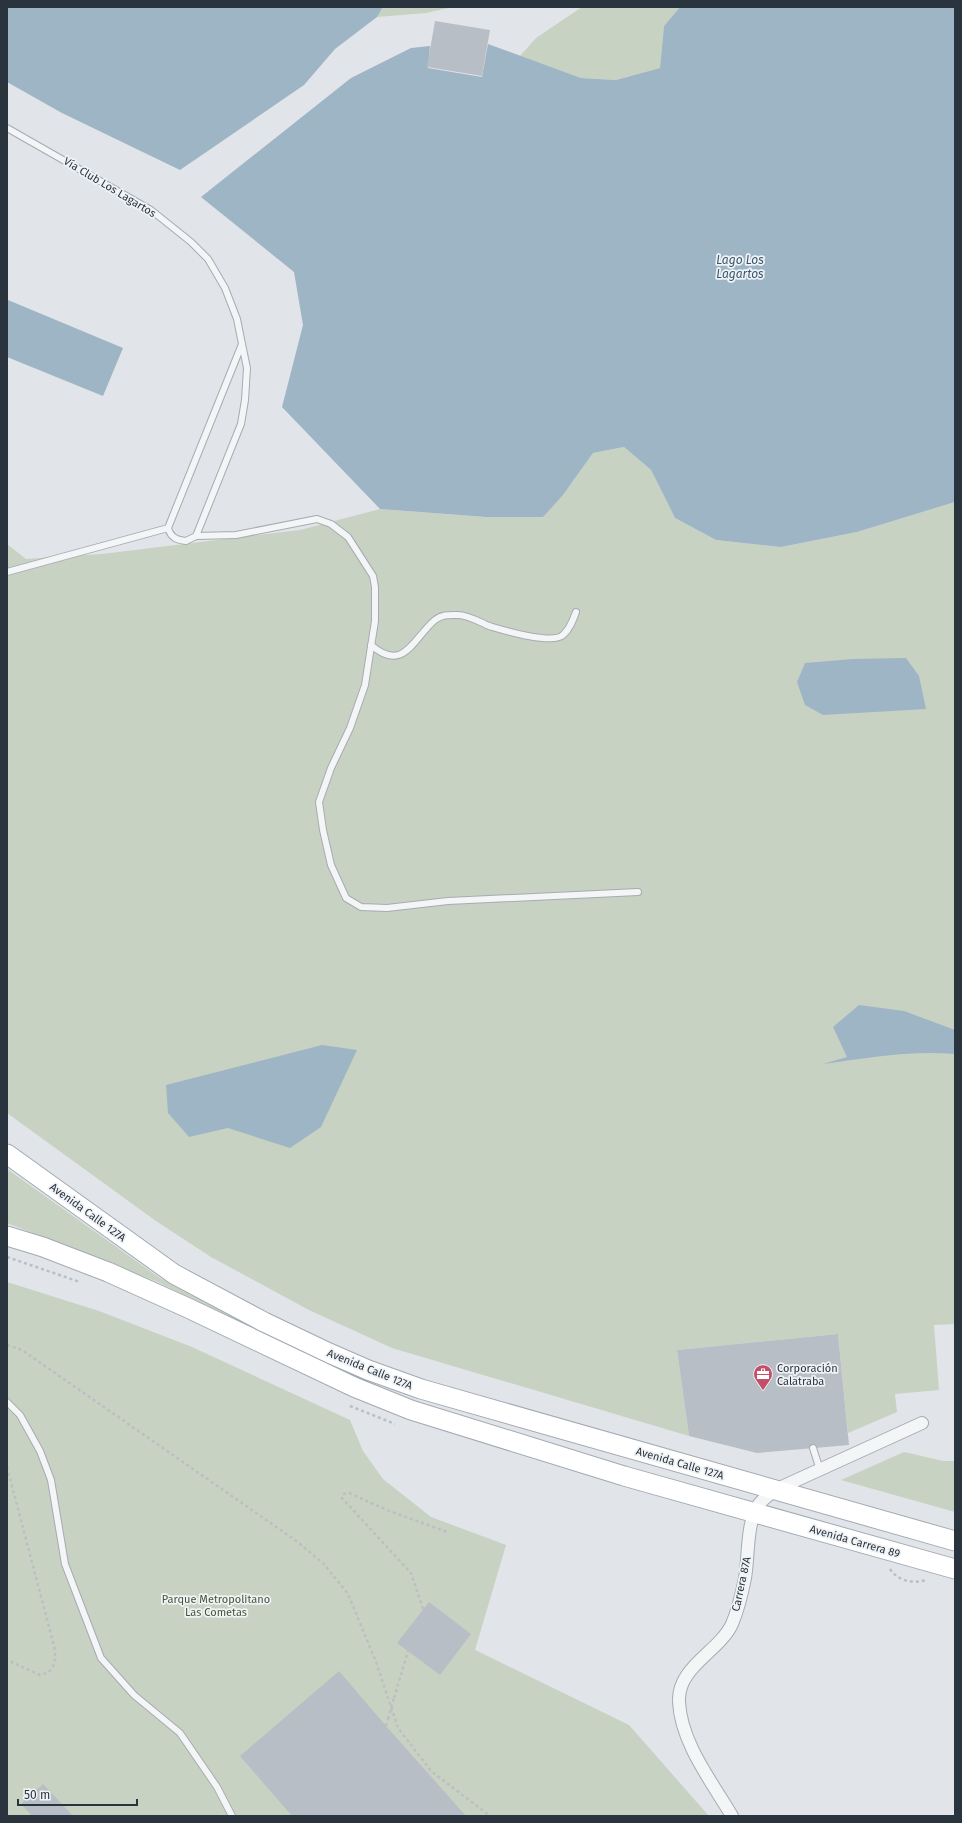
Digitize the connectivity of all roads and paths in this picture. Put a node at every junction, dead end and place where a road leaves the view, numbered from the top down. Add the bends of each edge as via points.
1 (7, 128) edge
2 (242, 344) junction
3 (168, 528) junction
4 (196, 536) junction
5 (7, 572) edge
6 (576, 612) dead end
7 (371, 645) junction
8 (638, 892) dead end
9 (7, 1155) edge
10 (7, 1236) edge
11 (7, 1345) edge
12 (7, 1402) edge
13 (922, 1423) dead end
14 (813, 1448) dead end
15 (7, 1467) edge
16 (820, 1470) junction
17 (775, 1490) junction
18 (755, 1513) junction
19 (447, 1532) dead end
20 (955, 1541) edge
21 (955, 1569) edge
22 (424, 1609) dead end
23 (408, 1651) dead end
24 (7, 1660) edge
25 (386, 1726) dead end
26 (232, 1816) edge
27 (490, 1816) edge
28 (732, 1816) edge

1 - 2 lane, Vía Club Los Lagartos via 151,210 192,242 208,259 225,288 237,319
2 - 3 lane
2 - 4 lane, Vía Club Los Lagartos via 247,368 241,424
3 - 4 lane via 170,535 180,540 191,540
3 - 5 lane
4 - 7 lane via 236,535 317,519 331,524 348,538 373,576 375,621
6 - 7 lane via 569,628 562,636 554,638 531,636 489,626 461,615 444,615 435,620 412,647 402,653 382,655
7 - 8 lane via 365,685 319,802 331,864 346,898 361,907 387,908 448,901
9 - 17 main road, Avenida Calle 127A via 174,1274 264,1322 336,1356 421,1389
10 - 18 main road, Avenida Calle 127A via 108,1272 381,1399 624,1476
11 - 27 path via 22,1350 295,1540 324,1564 348,1594 376,1662 398,1728 431,1772
12 - 26 lane via 20,1415 40,1451 51,1480 65,1564 102,1658 134,1695 180,1733 218,1787
13 - 16 street, Carrera 87A
14 - 16 lane
15 - 24 path via 55,1650 55,1662 49,1672 40,1675
16 - 17 street, Carrera 87A
17 - 18 street, Carrera 87A via 765,1497
17 - 20 main road
18 - 21 main road, Avenida Carrera 89
18 - 28 street, Carrera 87A via 745,1578 732,1624 725,1636 692,1668 682,1687 679,1700 680,1719 685,1736
19 - 22 path via 348,1493 343,1494 342,1498 411,1573
23 - 25 path, bridge

